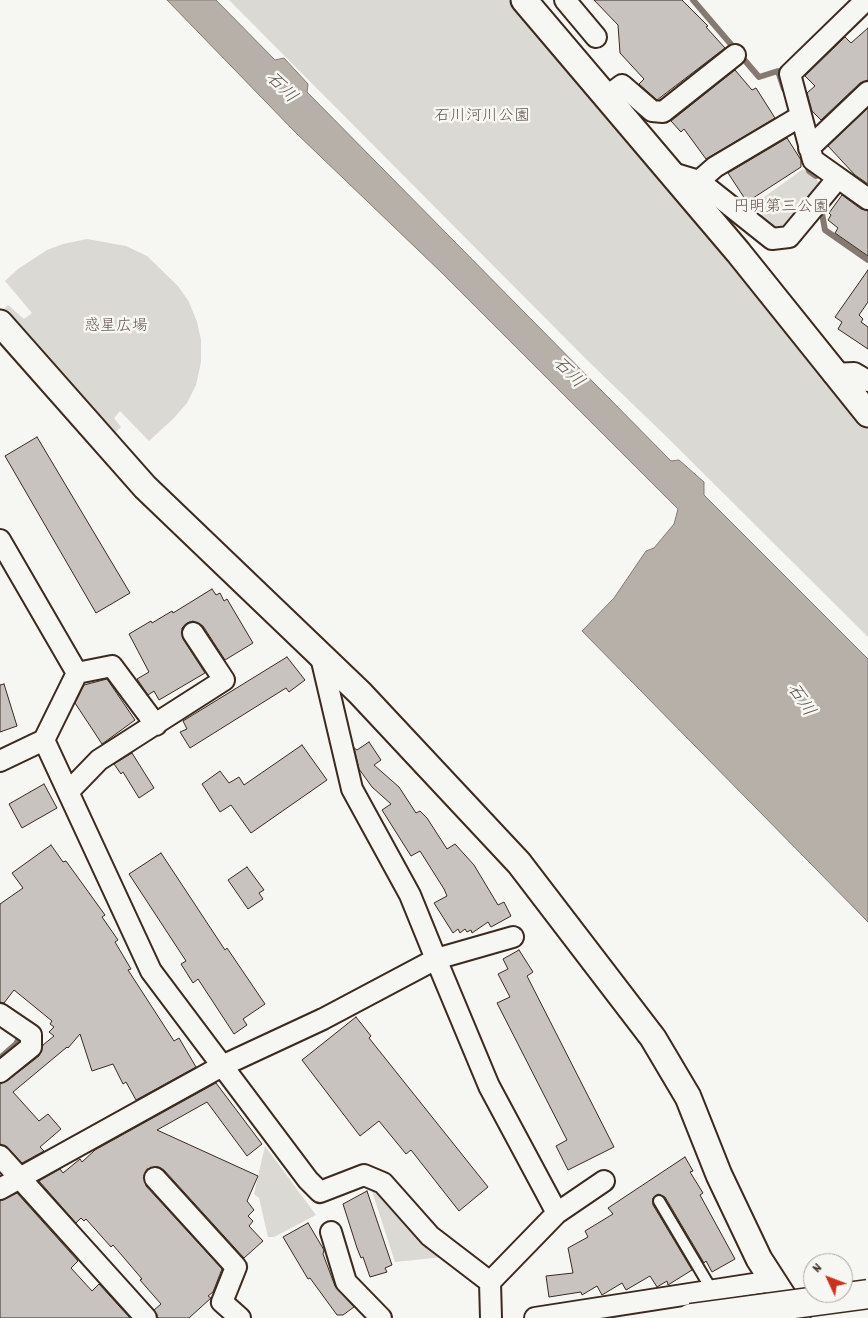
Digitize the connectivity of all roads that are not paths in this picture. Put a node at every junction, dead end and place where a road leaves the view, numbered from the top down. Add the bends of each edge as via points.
1 (524, 0) edge
2 (565, 0) edge
3 (863, 4) edge
4 (596, 37) dead end
5 (735, 55) dead end
6 (868, 92) edge
7 (606, 97) junction
8 (801, 116) junction
9 (809, 148) junction
10 (669, 172) junction
11 (838, 178) junction
12 (699, 181) junction
13 (868, 199) edge
14 (0, 323) edge
15 (833, 374) junction
16 (868, 381) edge
17 (868, 414) edge
18 (0, 540) edge
19 (193, 633) dead end
20 (321, 657) junction
21 (77, 673) junction
22 (156, 725) junction
23 (44, 740) junction
24 (0, 761) edge
25 (69, 792) junction
26 (513, 936) dead end
27 (436, 959) junction
28 (0, 1014) edge
29 (222, 1066) junction
30 (0, 1072) edge
31 (0, 1156) edge
32 (19, 1177) junction
33 (155, 1178) dead end
34 (604, 1181) dead end
35 (0, 1189) edge
36 (659, 1201) dead end
37 (557, 1213) junction
38 (331, 1232) dead end
39 (490, 1282) junction
40 (773, 1282) junction
41 (713, 1292) junction
42 (868, 1294) edge
43 (146, 1318) edge
44 (240, 1318) edge
45 (381, 1318) edge
46 (491, 1318) edge
47 (534, 1318) edge
48 (691, 1318) edge
49 (796, 1318) edge

1 - 7 street
2 - 4 street
3 - 8 street via 790,74
5 - 7 street via 663,112 652,111 622,86
6 - 9 street
7 - 10 street
8 - 9 street
8 - 12 street via 715,167
9 - 11 street via 813,160
10 - 12 street
10 - 15 street via 738,252
11 - 12 street via 789,237 772,240
11 - 13 street
14 - 20 street via 145,487
15 - 16 street via 854,374
15 - 17 street
18 - 21 street
19 - 22 street via 224,680
20 - 27 street via 352,789 410,895
20 - 40 street via 519,863 653,1038 688,1097 720,1176
21 - 22 street via 112,666
21 - 23 street
22 - 25 street via 99,760
23 - 24 street
23 - 25 street
25 - 29 street via 151,970
26 - 27 street
27 - 29 street via 323,1019
27 - 37 street via 489,1086
28 - 30 street via 31,1035 31,1047
29 - 32 street
29 - 39 street via 320,1192 364,1176 382,1183 430,1236
31 - 32 street
32 - 35 street
32 - 43 street
33 - 44 street via 236,1267 222,1302
34 - 37 street
36 - 41 lane
37 - 39 street
38 - 45 street via 346,1282
39 - 46 street
40 - 41 street
40 - 49 street
41 - 47 street
42 - 48 highway, bridge

